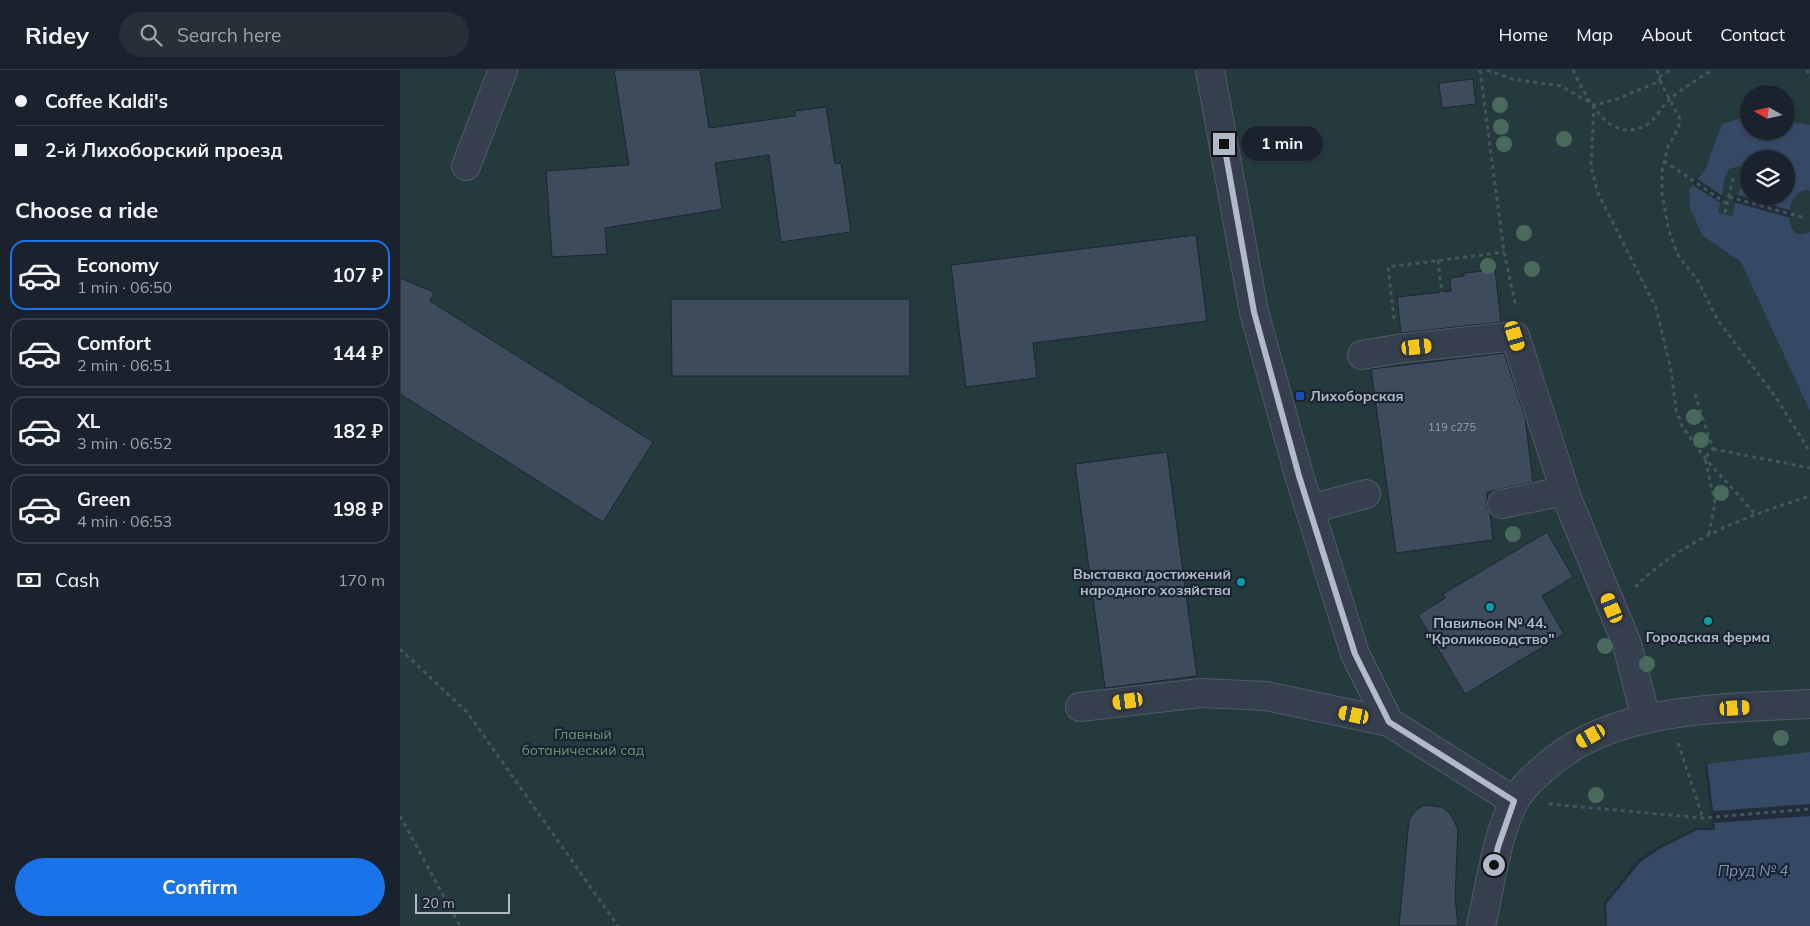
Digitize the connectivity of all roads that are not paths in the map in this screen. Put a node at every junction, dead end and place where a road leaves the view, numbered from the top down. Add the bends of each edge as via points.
1 (504, 70) edge
2 (1210, 70) edge
3 (466, 166) dead end
4 (1362, 356) dead end
5 (1564, 491) junction
6 (1366, 494) dead end
7 (1502, 504) dead end
8 (1310, 509) junction
9 (1810, 704) edge
10 (1080, 707) dead end
11 (1646, 718) junction
12 (1389, 722) junction
13 (1514, 801) junction
14 (1481, 926) edge

1 - 3 street
2 - 8 street via 1254,312
4 - 5 street via 1515,336
5 - 7 street
5 - 11 street via 1628,644
6 - 8 street
8 - 12 street via 1355,654
9 - 11 street via 1697,711
10 - 12 street via 1201,694 1256,696
11 - 13 street via 1591,736 1555,757
12 - 13 street
13 - 14 street via 1498,847

